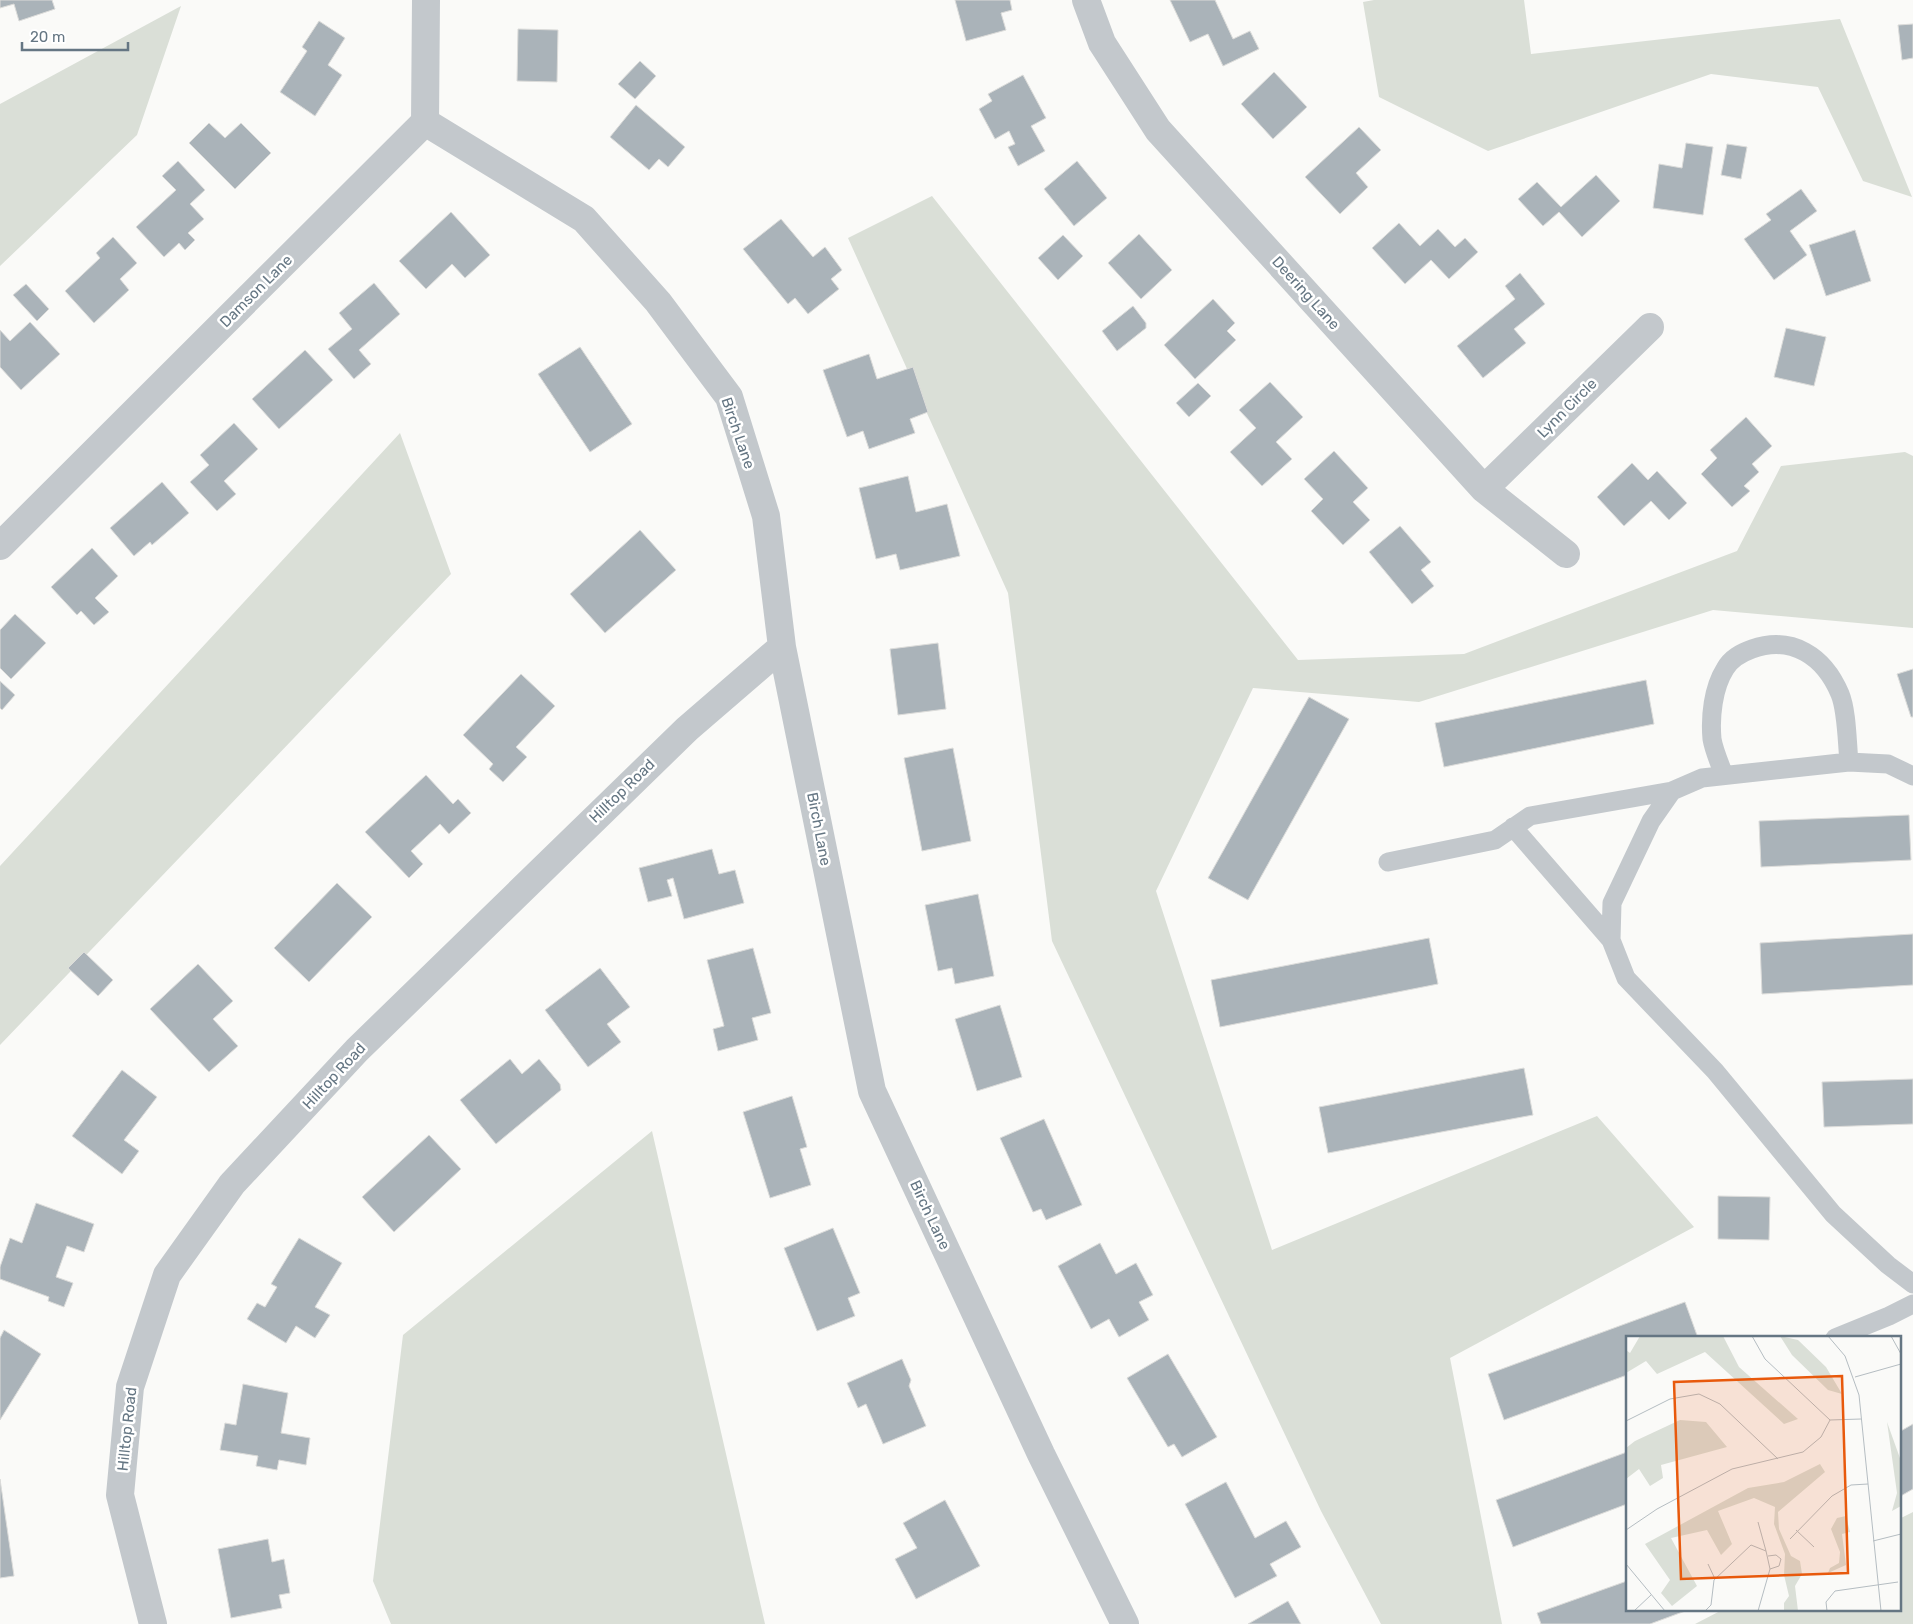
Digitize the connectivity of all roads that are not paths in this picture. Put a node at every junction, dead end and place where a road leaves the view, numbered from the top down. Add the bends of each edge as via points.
1 (426, 0) edge
2 (1086, 0) edge
3 (425, 122) junction
4 (1650, 326) dead end
5 (1484, 490) junction
6 (0, 546) edge
7 (1566, 554) dead end
8 (782, 647) junction
9 (1849, 762) junction
10 (1724, 776) junction
11 (1913, 776) edge
12 (1672, 791) junction
13 (1513, 828) junction
14 (1388, 862) dead end
15 (1611, 940) junction
16 (1913, 1284) edge
17 (1913, 1304) edge
18 (1840, 1336) edge
19 (153, 1624) edge
20 (1125, 1624) edge

1 - 3 street
2 - 5 street, Deering Lane via 1102,43 1158,130
3 - 6 street, Damson Lane
3 - 8 street, Birch Lane via 584,219 658,302 729,397 766,516
4 - 5 street, Lynn Circle
5 - 7 street, Deering Lane
8 - 19 street, Hilltop Road via 687,728 358,1050 232,1184 167,1275 130,1387 120,1495
8 - 20 street, Birch Lane via 872,1091 1041,1454
9 - 10 lane
9 - 10 lane via 1840,695 1828,672 1809,653 1785,644 1761,646 1739,654 1725,668 1714,696 1712,739
9 - 11 lane via 1888,764
10 - 12 lane via 1702,778
12 - 13 lane via 1530,816
12 - 15 lane via 1651,821 1612,903
13 - 14 lane via 1495,840
13 - 15 lane
15 - 16 lane via 1626,978 1715,1071 1833,1214
17 - 18 lane

